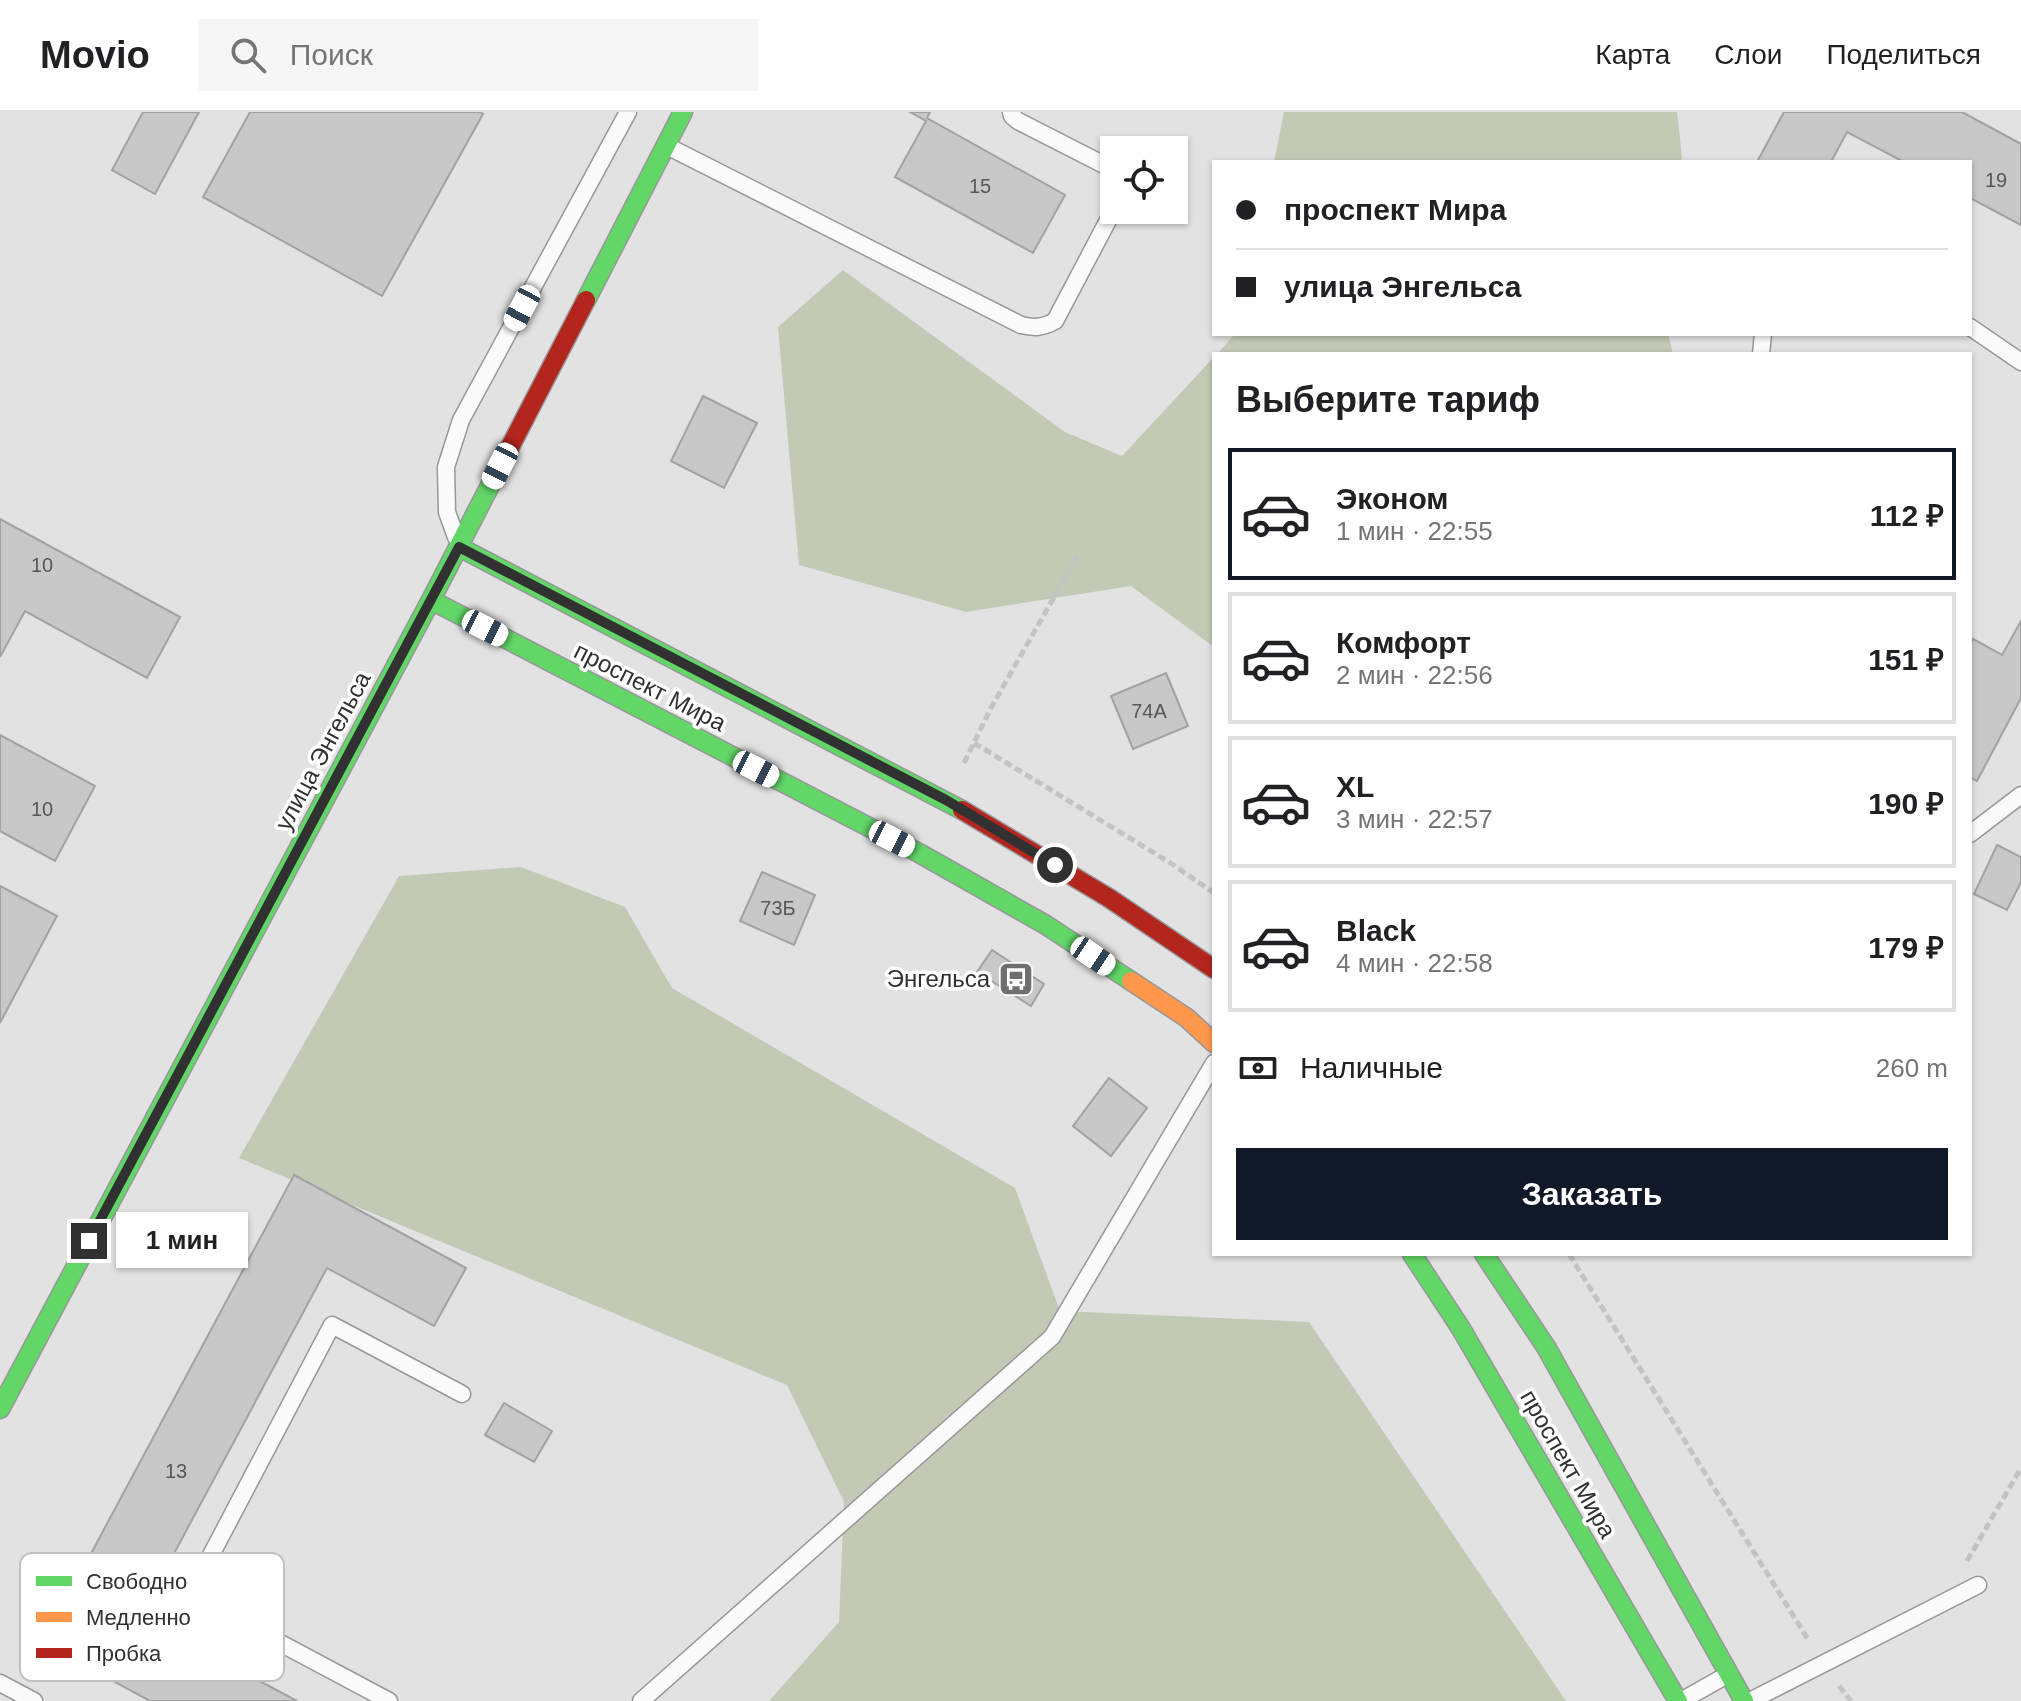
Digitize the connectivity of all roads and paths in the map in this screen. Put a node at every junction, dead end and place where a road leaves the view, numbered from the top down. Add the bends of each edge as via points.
1 (628, 112) edge
2 (683, 112) edge
3 (1011, 112) edge
4 (665, 146) junction
5 (1100, 163) edge
6 (1106, 224) edge
7 (1972, 328) edge
8 (2021, 362) edge
9 (459, 547) junction
10 (1078, 555) dead end
11 (431, 600) junction
12 (974, 743) junction
13 (2021, 795) edge
14 (946, 800) junction
15 (1972, 832) edge
16 (1212, 892) edge
17 (1212, 968) edge
18 (1212, 1041) edge
19 (1212, 1066) edge
20 (1413, 1256) edge
21 (1485, 1256) edge
22 (1570, 1256) edge
23 (462, 1394) dead end
24 (0, 1409) edge
25 (2021, 1468) edge
26 (212, 1553) edge
27 (1965, 1563) dead end
28 (1978, 1585) dead end
29 (284, 1645) edge
30 (1823, 1664) junction
31 (1728, 1674) junction
32 (0, 1683) edge
33 (34, 1701) edge
34 (389, 1701) edge
35 (641, 1701) edge
36 (1680, 1701) edge
37 (1744, 1701) edge
38 (1750, 1701) edge
39 (1851, 1701) edge

1 - 9 lane via 461,420 446,467 447,512
2 - 4 street, улица Энгельса
3 - 5 lane via 1018,121
4 - 6 lane via 1035,328 1055,321
4 - 9 street, улица Энгельса
7 - 8 lane
9 - 11 street, улица Энгельса
9 - 14 street, проспект Мира
10 - 12 path
11 - 18 street, проспект Мира via 957,874 1046,925 1187,1018
11 - 24 street, улица Энгельса
12 - 14 path
12 - 16 path
13 - 15 lane
14 - 17 street, проспект Мира via 1109,898
19 - 35 lane via 1052,1337
20 - 36 street, проспект Мира
21 - 31 street, проспект Мира via 1546,1347
22 - 30 path
23 - 26 lane via 332,1325
25 - 27 path
28 - 30 lane
29 - 34 lane
30 - 38 lane
30 - 39 path
31 - 36 lane
31 - 37 street, проспект Мира
32 - 33 lane

